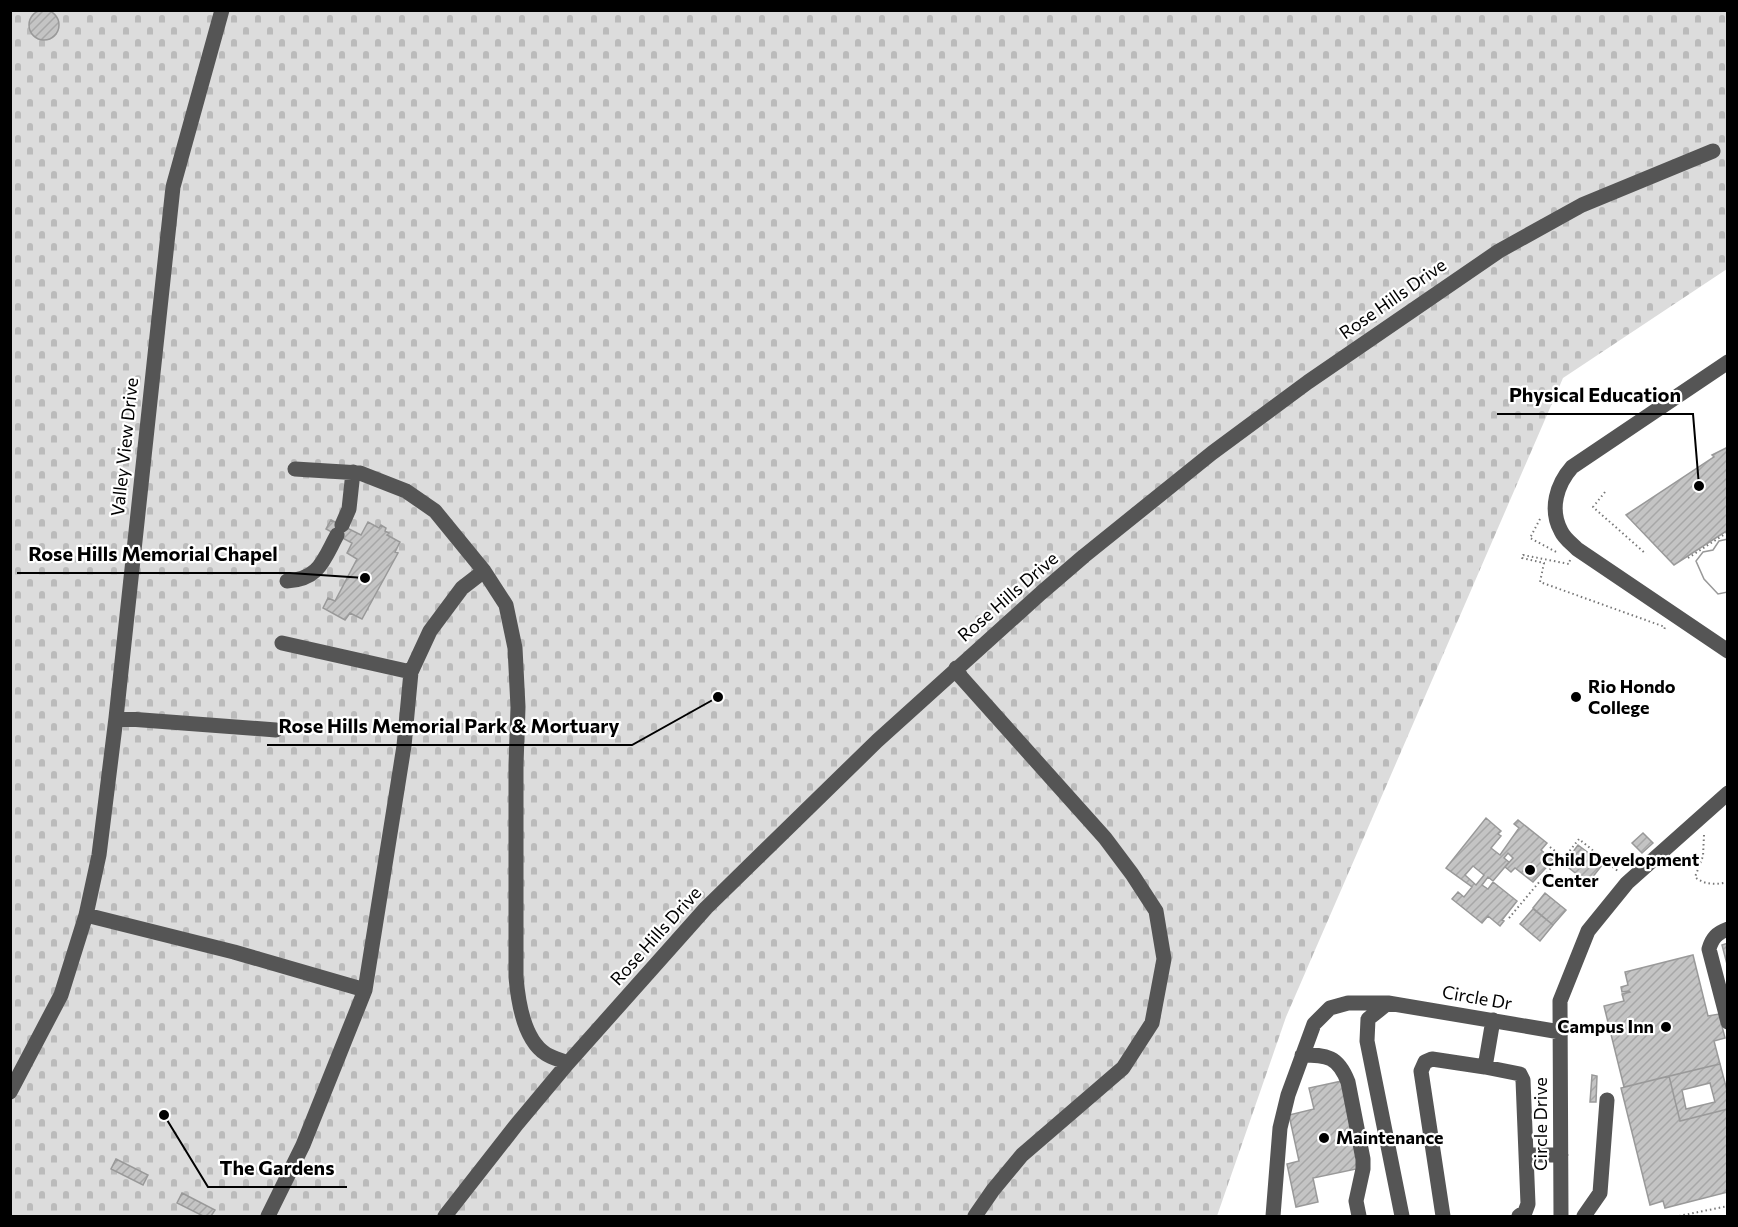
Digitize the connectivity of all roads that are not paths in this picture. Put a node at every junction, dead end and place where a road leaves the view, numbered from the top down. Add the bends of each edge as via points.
1 (222, 10) edge
2 (1713, 151) dead end
3 (1728, 362) edge
4 (296, 469) dead end
5 (353, 472) junction
6 (484, 571) junction
7 (287, 581) dead end
8 (282, 644) dead end
9 (1724, 649) edge
10 (956, 668) junction
11 (411, 672) junction
12 (116, 718) junction
13 (276, 730) dead end
14 (1728, 793) edge
15 (86, 915) junction
16 (1728, 929) edge
17 (365, 990) junction
18 (1388, 1003) junction
19 (1493, 1020) junction
20 (1728, 1022) edge
21 (1560, 1032) junction
22 (1302, 1055) junction
23 (1486, 1059) junction
24 (568, 1063) junction
25 (10, 1092) edge
26 (1607, 1100) dead end
27 (1526, 1155) junction
28 (1561, 1155) junction
29 (268, 1216) edge
30 (445, 1216) edge
31 (975, 1216) edge
32 (1273, 1216) edge
33 (1359, 1216) edge
34 (1402, 1216) edge
35 (1443, 1216) edge
36 (1519, 1216) edge
37 (1561, 1216) edge
38 (1584, 1216) edge

1 - 12 street, Valley View Drive via 173,187
2 - 10 street, Rose Hills Drive via 1582,205 1498,250 1212,453 1067,570
3 - 9 street via 1572,467 1557,490 1556,513 1562,533 1577,549
4 - 5 street
5 - 6 street via 406,490 435,511
5 - 7 street via 349,509 321,565 304,580
6 - 11 street via 462,588 430,631
6 - 24 street via 506,605 515,648 519,1004 537,1044 545,1053
8 - 11 street
10 - 24 street, Rose Hills Drive via 733,881
10 - 31 street via 1132,874 1156,911 1164,958 1152,1023 1123,1068 1022,1155
11 - 17 street via 404,746
12 - 13 street
12 - 15 street, Valley View Drive via 99,855
14 - 21 street, Circle Drive via 1627,883 1588,931 1560,1001
15 - 17 street
15 - 25 street, Valley View Drive via 61,994
16 - 20 street via 1716,934 1709,949
17 - 29 street via 303,1145
18 - 19 street, Circle Dr
18 - 22 street, Circle Dr via 1348,1003 1330,1008 1314,1024
18 - 34 street via 1368,1019 1367,1041
19 - 21 street, Circle Dr
19 - 23 street
21 - 28 street, Circle Drive
22 - 32 street, Circle Dr via 1280,1128
22 - 33 street via 1324,1055 1336,1061 1348,1082 1363,1159 1356,1200
23 - 27 street via 1520,1074 1523,1080
23 - 35 street via 1432,1059 1425,1062 1421,1071
24 - 30 street, Rose Hills Drive
26 - 38 street via 1600,1192
27 - 28 street
27 - 36 street via 1528,1204
28 - 37 street, Circle Drive

